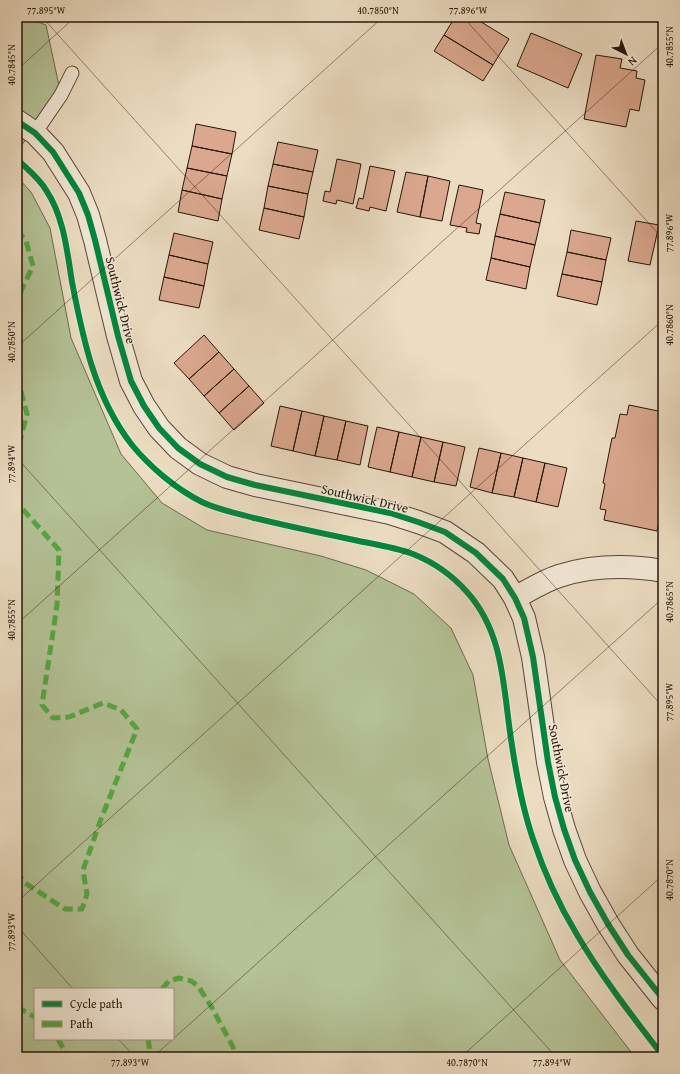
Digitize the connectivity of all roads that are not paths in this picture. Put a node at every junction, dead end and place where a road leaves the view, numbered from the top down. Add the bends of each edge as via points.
1 (72, 73) dead end
2 (17, 121) edge
3 (35, 133) junction
4 (663, 571) edge
5 (515, 598) junction
6 (663, 999) edge

1 - 3 lane via 61,96
2 - 3 street, Southwick Drive
3 - 5 street, Southwick Drive via 53,152 79,193 95,240 131,381 159,428 178,448 200,464 227,477 390,513 445,532 476,553 503,579
4 - 5 street via 607,566 582,570 559,576
5 - 6 street, Southwick Drive via 524,618 532,649 548,762 555,797 571,848 590,892 608,924 628,955

